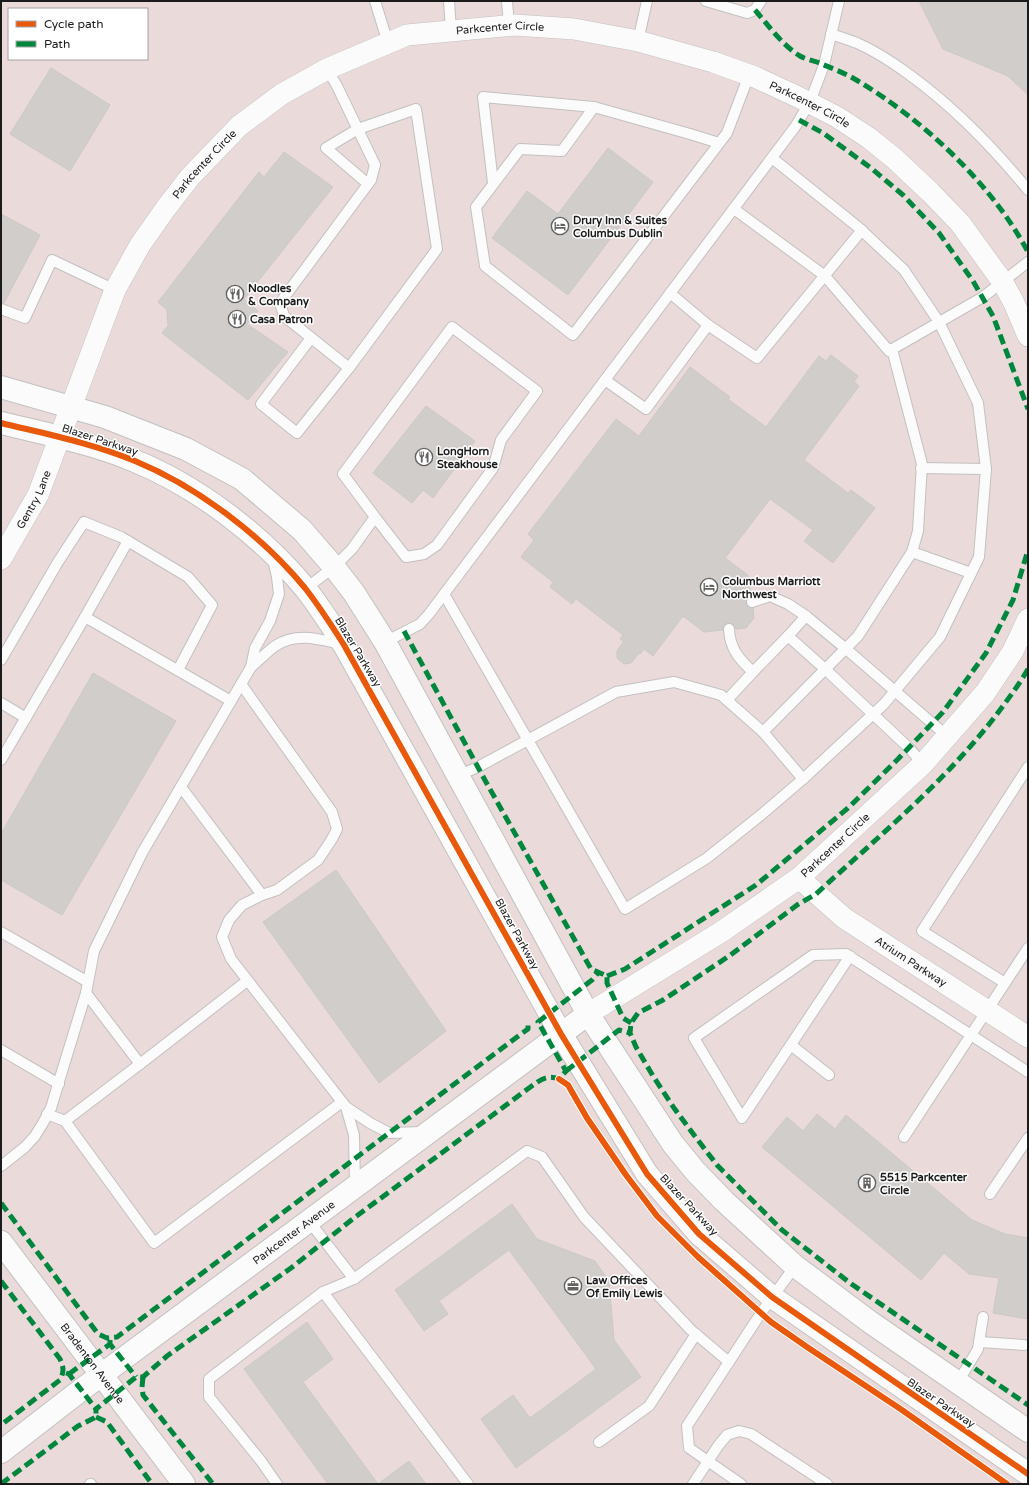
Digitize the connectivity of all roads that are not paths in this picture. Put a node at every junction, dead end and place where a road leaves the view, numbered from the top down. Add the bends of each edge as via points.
1 (375, 1) edge
2 (449, 1) edge
3 (507, 1) edge
4 (647, 1) edge
5 (706, 1) edge
6 (761, 1) edge
7 (839, 1) edge
8 (509, 25) junction
9 (452, 30) junction
10 (831, 34) junction
11 (638, 41) junction
12 (388, 43) junction
13 (327, 69) junction
14 (749, 75) junction
15 (810, 102) junction
16 (594, 107) junction
17 (358, 129) junction
18 (719, 143) junction
19 (772, 158) junction
20 (494, 183) junction
21 (368, 184) junction
22 (1028, 190) edge
23 (734, 209) junction
24 (862, 230) junction
25 (1028, 262) edge
26 (825, 276) junction
27 (1002, 282) junction
28 (115, 290) junction
29 (670, 293) junction
30 (1, 309) edge
31 (939, 322) junction
32 (708, 324) junction
33 (1028, 336) edge
34 (311, 338) junction
35 (892, 349) junction
36 (350, 368) junction
37 (605, 380) junction
38 (1, 387) edge
39 (70, 407) junction
40 (1, 423) edge
41 (60, 437) junction
42 (921, 468) junction
43 (986, 469) junction
44 (375, 517) junction
45 (128, 541) junction
46 (271, 552) junction
47 (912, 552) junction
48 (1, 559) edge
49 (334, 567) junction
50 (971, 572) junction
51 (305, 589) junction
52 (444, 594) junction
53 (752, 602) dead end
54 (85, 616) junction
55 (806, 616) junction
56 (1028, 619) edge
57 (729, 629) dead end
58 (788, 636) junction
59 (385, 642) junction
60 (344, 645) junction
61 (845, 648) junction
62 (1, 660) edge
63 (251, 667) junction
64 (826, 669) junction
65 (178, 670) junction
66 (753, 672) junction
67 (241, 684) junction
68 (894, 691) junction
69 (727, 700) junction
70 (231, 701) junction
71 (1, 703) edge
72 (874, 713) junction
73 (26, 718) junction
74 (763, 732) junction
75 (947, 736) junction
76 (528, 740) junction
77 (2, 754) edge
78 (923, 764) junction
79 (1028, 767) edge
80 (457, 776) junction
81 (803, 779) junction
82 (181, 788) junction
83 (799, 878) junction
84 (262, 895) junction
85 (1, 932) edge
86 (1028, 948) edge
87 (850, 956) junction
88 (247, 981) junction
89 (88, 982) junction
90 (1005, 983) junction
91 (86, 993) junction
92 (986, 1010) junction
93 (588, 1014) junction
94 (561, 1034) junction
95 (971, 1035) junction
96 (1028, 1037) edge
97 (791, 1045) junction
98 (1, 1050) edge
99 (140, 1064) junction
100 (1028, 1072) edge
101 (830, 1075) dead end
102 (59, 1084) junction
103 (344, 1105) junction
104 (47, 1114) junction
105 (65, 1121) junction
106 (428, 1132) junction
107 (904, 1137) dead end
108 (1028, 1138) edge
109 (1, 1166) edge
110 (355, 1186) junction
111 (990, 1194) dead end
112 (309, 1220) junction
113 (1, 1242) edge
114 (795, 1266) junction
115 (354, 1279) junction
116 (323, 1292) junction
117 (772, 1297) junction
118 (983, 1317) dead end
119 (696, 1334) junction
120 (979, 1342) junction
121 (1024, 1345) dead end
122 (729, 1362) junction
123 (101, 1376) junction
124 (958, 1382) junction
125 (1028, 1431) edge
126 (600, 1442) dead end
127 (1, 1452) edge
128 (708, 1462) junction
129 (1028, 1474) edge
130 (1028, 1481) edge
131 (184, 1484) edge
132 (277, 1484) edge
133 (468, 1484) edge
134 (693, 1484) edge
135 (741, 1484) edge
136 (827, 1484) edge
137 (1026, 1484) edge

1 - 12 lane
2 - 9 lane
3 - 8 lane
4 - 11 lane
5 - 6 lane via 747,13 755,10
7 - 10 lane
8 - 9 street, Parkcenter Circle
8 - 11 street, Parkcenter Circle via 574,29
9 - 12 street, Parkcenter Circle via 407,35
10 - 15 lane via 824,65
10 - 22 lane via 858,43 891,61 926,87 1001,157
11 - 14 street, Parkcenter Circle
12 - 13 street, Parkcenter Circle
13 - 17 lane
13 - 28 street, Parkcenter Circle via 282,94 239,126 195,172 166,208 140,245
14 - 15 street, Parkcenter Circle
14 - 18 lane via 727,133
15 - 19 lane
15 - 27 street, Parkcenter Circle via 869,138 895,159 960,223
16 - 18 lane
16 - 20 lane via 562,151 520,149
16 - 20 lane via 483,97
17 - 21 lane via 375,165
17 - 21 lane via 326,148
17 - 36 lane via 416,109 438,249
18 - 20 lane via 573,335 485,266 476,207
19 - 23 lane
19 - 24 lane
21 - 34 lane via 280,303 284,316
23 - 26 lane
23 - 29 lane
24 - 26 lane
24 - 31 lane via 904,270
25 - 27 lane
26 - 32 lane via 757,358
26 - 35 lane via 889,351
27 - 31 lane via 983,297
27 - 33 street, Parkcenter Circle
28 - 30 lane via 52,260 25,318
28 - 39 street, Parkcenter Circle
29 - 32 lane
29 - 37 lane
31 - 35 lane
31 - 43 lane via 978,403
32 - 37 lane via 646,409
34 - 36 lane
34 - 36 lane via 261,404 297,433
35 - 42 lane
37 - 52 lane
38 - 39 street, Blazer Parkway
39 - 41 street, Parkcenter Circle
39 - 49 street, Blazer Parkway via 105,417 186,449 242,479 302,530
40 - 41 street, Blazer Parkway
41 - 46 street, Blazer Parkway via 128,458 170,477 219,508
41 - 48 street, Gentry Lane via 38,495
42 - 43 lane
42 - 47 lane via 918,531
43 - 50 lane via 979,557
44 - 44 lane via 343,474 452,327 537,391 501,440 493,468 437,545 424,554 406,557
44 - 49 lane via 352,549
45 - 54 lane
45 - 62 lane via 84,522
45 - 65 lane via 188,577 212,605
46 - 51 street, Blazer Parkway
46 - 63 lane via 279,594 270,621 255,648
47 - 50 lane
47 - 61 lane via 858,636
49 - 51 lane
49 - 59 street, Blazer Parkway
50 - 68 lane via 940,637
51 - 60 street, Blazer Parkway
52 - 59 lane via 420,624
52 - 76 lane
53 - 55 lane via 770,596
54 - 65 lane
54 - 73 lane
55 - 58 lane
55 - 61 lane
56 - 75 street, Parkcenter Circle via 1013,651 985,693
57 - 66 lane via 730,641 739,659
58 - 64 lane
58 - 66 lane
59 - 80 street, Blazer Parkway
60 - 63 lane via 311,637 293,638 274,647
60 - 94 street, Blazer Parkway
61 - 64 lane
61 - 68 lane
63 - 67 lane
64 - 72 lane
64 - 74 lane
65 - 70 lane
66 - 69 lane
67 - 70 lane
67 - 84 lane via 332,812 337,829 318,860 277,890
68 - 72 lane
68 - 75 lane
69 - 74 lane
69 - 76 lane via 721,695 674,682 616,692
70 - 82 lane
71 - 73 lane
72 - 78 lane
72 - 81 lane
73 - 77 lane
74 - 81 lane
75 - 78 street, Parkcenter Circle
76 - 80 lane
76 - 81 lane via 625,909 707,858
78 - 83 street, Parkcenter Circle
79 - 90 lane via 922,931
80 - 93 street, Blazer Parkway
82 - 84 lane
82 - 89 lane via 142,853 94,951
83 - 92 street, Atrium Parkway via 844,918
83 - 93 street, Parkcenter Circle via 721,932
84 - 88 lane via 242,906 229,920 222,937 231,959
85 - 89 lane
86 - 90 lane
87 - 95 lane
87 - 97 lane
87 - 97 lane via 813,955 694,1038 742,1118
88 - 99 lane
88 - 103 lane
89 - 91 lane
90 - 92 lane
91 - 99 lane
91 - 102 lane
92 - 95 lane
92 - 96 street, Atrium Parkway
93 - 94 street, Parkcenter Avenue
93 - 114 street, Blazer Parkway via 673,1144 695,1171
94 - 106 street, Parkcenter Avenue
94 - 117 street, Blazer Parkway via 647,1174 699,1234
95 - 100 lane
95 - 107 lane
97 - 101 lane
98 - 102 lane
99 - 105 lane
102 - 104 lane
103 - 105 lane via 154,1243
103 - 106 lane via 389,1133
103 - 110 lane via 354,1135
104 - 105 lane
104 - 109 lane via 35,1136
106 - 110 street, Parkcenter Avenue
108 - 111 lane
110 - 112 street, Parkcenter Avenue
112 - 115 lane
112 - 123 street, Parkcenter Avenue
113 - 123 street, Bradenton Avenue
114 - 117 lane
114 - 124 street, Blazer Parkway via 870,1322
115 - 116 lane
115 - 119 lane via 527,1151 542,1157 584,1216
116 - 132 lane via 209,1379 209,1397
116 - 133 lane
117 - 122 lane
117 - 129 street, Blazer Parkway
118 - 120 lane
119 - 122 lane
119 - 126 lane via 649,1406
120 - 121 lane
120 - 124 lane via 978,1350
122 - 128 lane via 687,1426 689,1448
123 - 127 street, Parkcenter Avenue
123 - 131 street, Bradenton Avenue
124 - 125 street, Blazer Parkway
128 - 134 lane
128 - 135 lane
128 - 136 lane via 727,1435 739,1431 751,1434
130 - 137 lane

